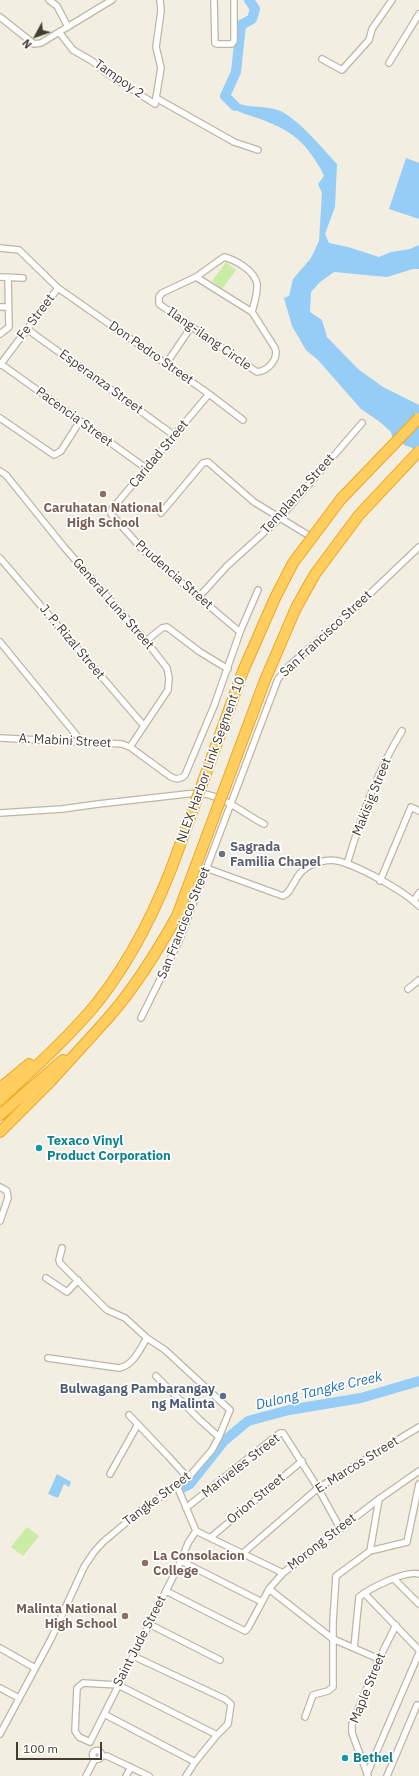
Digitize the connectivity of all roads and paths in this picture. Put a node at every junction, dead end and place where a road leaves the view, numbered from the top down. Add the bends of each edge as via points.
1 (49, 0) edge
2 (112, 0) edge
3 (160, 0) edge
4 (214, 0) edge
5 (234, 0) edge
6 (392, 0) edge
7 (103, 2) edge
8 (419, 14) edge
9 (0, 17) edge
10 (68, 27) junction
11 (59, 32) junction
12 (322, 59) dead end
13 (388, 63) dead end
14 (156, 98) junction
15 (258, 150) dead end
16 (0, 248) edge
17 (0, 277) edge
18 (8, 278) junction
19 (23, 278) dead end
20 (196, 278) junction
21 (58, 288) junction
22 (0, 307) edge
23 (8, 307) junction
24 (252, 312) junction
25 (191, 327) junction
26 (27, 329) junction
27 (0, 334) edge
28 (166, 364) junction
29 (0, 365) edge
30 (210, 394) junction
31 (0, 418) edge
32 (419, 418) edge
33 (243, 420) dead end
34 (80, 421) junction
35 (362, 423) dead end
36 (175, 436) junction
37 (419, 451) edge
38 (147, 469) junction
39 (0, 471) edge
40 (161, 513) dead end
41 (111, 514) joint
42 (280, 518) junction
43 (308, 535) dead end
44 (419, 547) edge
45 (0, 558) edge
46 (258, 590) dead end
47 (198, 598) junction
48 (240, 632) junction
49 (146, 641) junction
50 (0, 642) edge
51 (228, 669) junction
52 (144, 726) junction
53 (402, 732) dead end
54 (0, 738) edge
55 (82, 742) junction
56 (130, 747) junction
57 (230, 804) junction
58 (419, 811) edge
59 (0, 813) edge
60 (264, 824) dead end
61 (347, 864) junction
62 (206, 868) junction
63 (380, 881) junction
64 (419, 894) edge
65 (414, 901) junction
66 (419, 906) edge
67 (419, 980) edge
68 (408, 989) dead end
69 (96, 1004) junction
70 (109, 1017) junction
71 (141, 1018) dead end
72 (0, 1088) edge
73 (0, 1100) edge
74 (0, 1115) edge
75 (0, 1132) edge
76 (0, 1187) edge
77 (0, 1221) edge
78 (62, 1248) dead end
79 (46, 1278) dead end
80 (78, 1280) junction
81 (147, 1338) junction
82 (48, 1358) dead end
83 (156, 1376) dead end
84 (129, 1416) dead end
85 (138, 1424) junction
86 (419, 1427) edge
87 (219, 1437) junction
88 (302, 1461) junction
89 (419, 1471) edge
90 (110, 1474) dead end
91 (188, 1478) junction
92 (419, 1484) edge
93 (177, 1486) junction
94 (318, 1488) junction
95 (379, 1499) junction
96 (186, 1508) junction
97 (340, 1528) junction
98 (196, 1531) junction
99 (210, 1538) junction
100 (370, 1551) junction
101 (242, 1554) junction
102 (180, 1561) junction
103 (283, 1573) junction
104 (419, 1574) edge
105 (394, 1579) junction
106 (269, 1589) junction
107 (166, 1591) junction
108 (364, 1593) junction
109 (262, 1602) junction
110 (419, 1604) edge
111 (149, 1624) junction
112 (396, 1625) junction
113 (333, 1639) junction
114 (0, 1648) edge
115 (354, 1648) junction
116 (419, 1651) edge
117 (133, 1656) junction
118 (379, 1659) junction
119 (220, 1660) dead end
120 (35, 1668) junction
121 (118, 1685) junction
122 (0, 1688) edge
123 (19, 1698) junction
124 (417, 1705) dead end
125 (104, 1714) junction
126 (305, 1717) dead end
127 (1, 1730) edge
128 (217, 1734) junction
129 (90, 1742) junction
130 (95, 1751) junction
131 (102, 1756) junction
132 (95, 1759) junction
133 (195, 1762) junction
134 (131, 1767) junction
135 (367, 1775) edge
136 (86, 1776) edge
137 (126, 1776) edge
138 (149, 1776) edge
139 (186, 1776) edge
140 (387, 1776) edge

1 - 10 street via 57,6
2 - 7 street
3 - 14 street, Tampoy 2 via 156,47 161,68
4 - 5 street via 217,44 234,43
6 - 12 street via 372,29 369,40 342,70
7 - 10 street
8 - 13 street
9 - 11 street via 34,44 41,43
10 - 11 street
11 - 14 street, Tampoy 2 via 69,47 108,74 155,104
14 - 15 street via 234,142
16 - 21 street, Don Pedro Street via 19,250
17 - 18 street
18 - 19 street
18 - 23 street
20 - 24 street, Ilang-ilang Circle
20 - 24 street, Ilang-ilang Circle via 224,257 234,259 254,276 258,286
20 - 25 street, Ilang-ilang Circle via 162,293 159,297 159,304
21 - 26 street, Fe Street
21 - 28 street, Don Pedro Street
22 - 23 street
23 - 27 street via 9,327
24 - 25 street, Ilang-ilang Circle via 276,353 275,360 260,372 254,372
25 - 28 street
26 - 29 street, Fe Street
26 - 36 street, Esperanza Street
28 - 30 street, Don Pedro Street
29 - 34 street, Pacencia Street
30 - 33 street, Don Pedro Street
30 - 36 street, Caridad Street
31 - 34 street via 54,455 61,451
32 - 69 highway, NLEX Harbor Link Segment 10, bridge via 341,499 294,563 275,598 243,671 169,877 156,906 124,964
34 - 38 street, Pacencia Street
35 - 42 street, Templanza Street
36 - 38 street, Caridad Street
37 - 70 highway, NLEX Harbor Link Segment 10, bridge via 359,515 315,574 296,608 265,680 177,916 138,980
38 - 41 street, Caridad Street via 112,509
39 - 49 street, General Luna Street
40 - 42 street via 203,463 208,462 254,502
41 - 47 street, Prudencia Street via 143,550
42 - 43 street
42 - 47 street, Templanza Street via 227,566
44 - 57 street, San Francisco Street via 278,679
45 - 52 street, J. P. Rizal Street
46 - 48 street
47 - 48 street, Prudencia Street
48 - 51 street
49 - 51 street via 167,627
49 - 52 street, General Luna Street via 164,663 169,682 166,694
50 - 55 street
51 - 56 street via 182,777 172,778
52 - 56 street, General Luna Street
53 - 61 street, Makisig Street via 387,756 372,790
54 - 55 street, A. Mabini Street
55 - 56 street, A. Mabini Street via 122,744
57 - 59 street via 208,793 196,793 62,810
57 - 60 street
57 - 62 street, San Francisco Street
58 - 63 street via 411,807
61 - 62 street via 337,861 309,865 298,874 288,893 283,896
61 - 63 street
62 - 71 street, San Francisco Street via 179,941
63 - 65 street
64 - 65 street
65 - 66 street
67 - 68 street
69 - 72 highway
69 - 73 highway, NLEX Harbor Link Segment 10 via 40,1063
70 - 74 highway, NLEX Harbor Link Segment 10
70 - 75 highway
76 - 77 street via 7,1191 8,1198
78 - 80 street, Tangke Street via 60,1263
79 - 80 street via 67,1292
80 - 81 street, Tangke Street via 107,1310 129,1321
81 - 82 street via 133,1360 119,1368
81 - 87 street, Tangke Street via 165,1350 230,1410
83 - 87 street
84 - 85 street
85 - 90 street
85 - 91 street
86 - 94 street, E. Marcos Street
87 - 91 street, Tangke Street via 212,1450
88 - 94 street, Mariveles Street
88 - 96 street, Mariveles Street via 286,1435 280,1433
88 - 99 street, Orion Street
89 - 95 street, Morong Street
91 - 93 street, Tangke Street
92 - 100 street via 407,1542
93 - 96 street
93 - 120 street, Tangke Street via 140,1510 94,1552 84,1567
94 - 97 street, Mariveles Street
94 - 101 street, E. Marcos Street
95 - 97 street, Morong Street
95 - 100 street
96 - 98 street
97 - 103 street, Morong Street
98 - 99 street
98 - 102 street, Saint Jude Street
99 - 101 street
100 - 113 street via 336,1576
101 - 103 street
102 - 107 street, Saint Jude Street
102 - 109 street
103 - 106 street, Morong Street
104 - 105 street
105 - 108 street
105 - 110 street
106 - 109 street, Morong Street
106 - 113 street
107 - 109 street, Morong Street via 244,1631
107 - 111 street, Saint Jude Street
108 - 112 street
108 - 115 street via 358,1601
111 - 117 street, Saint Jude Street
111 - 119 street
112 - 116 street
112 - 118 street, Maple Street
113 - 115 street
113 - 126 street via 333,1686 328,1692 313,1695
114 - 120 street
115 - 118 street
116 - 135 street
117 - 121 street, Saint Jude Street
117 - 128 street via 232,1704 228,1724
118 - 135 street, Maple Street via 351,1729
120 - 123 street, Tangke Street
121 - 125 street, Saint Jude Street
121 - 128 street
121 - 129 street via 82,1683 77,1688 75,1731 79,1737
122 - 123 street
123 - 127 street, Tangke Street
124 - 140 street
125 - 129 street, Saint Jude Street
125 - 133 street
128 - 133 street
129 - 130 street
130 - 131 street via 100,1752
130 - 132 street
131 - 132 street via 99,1760
131 - 134 street
132 - 136 street
133 - 139 street
134 - 137 street
134 - 138 street

